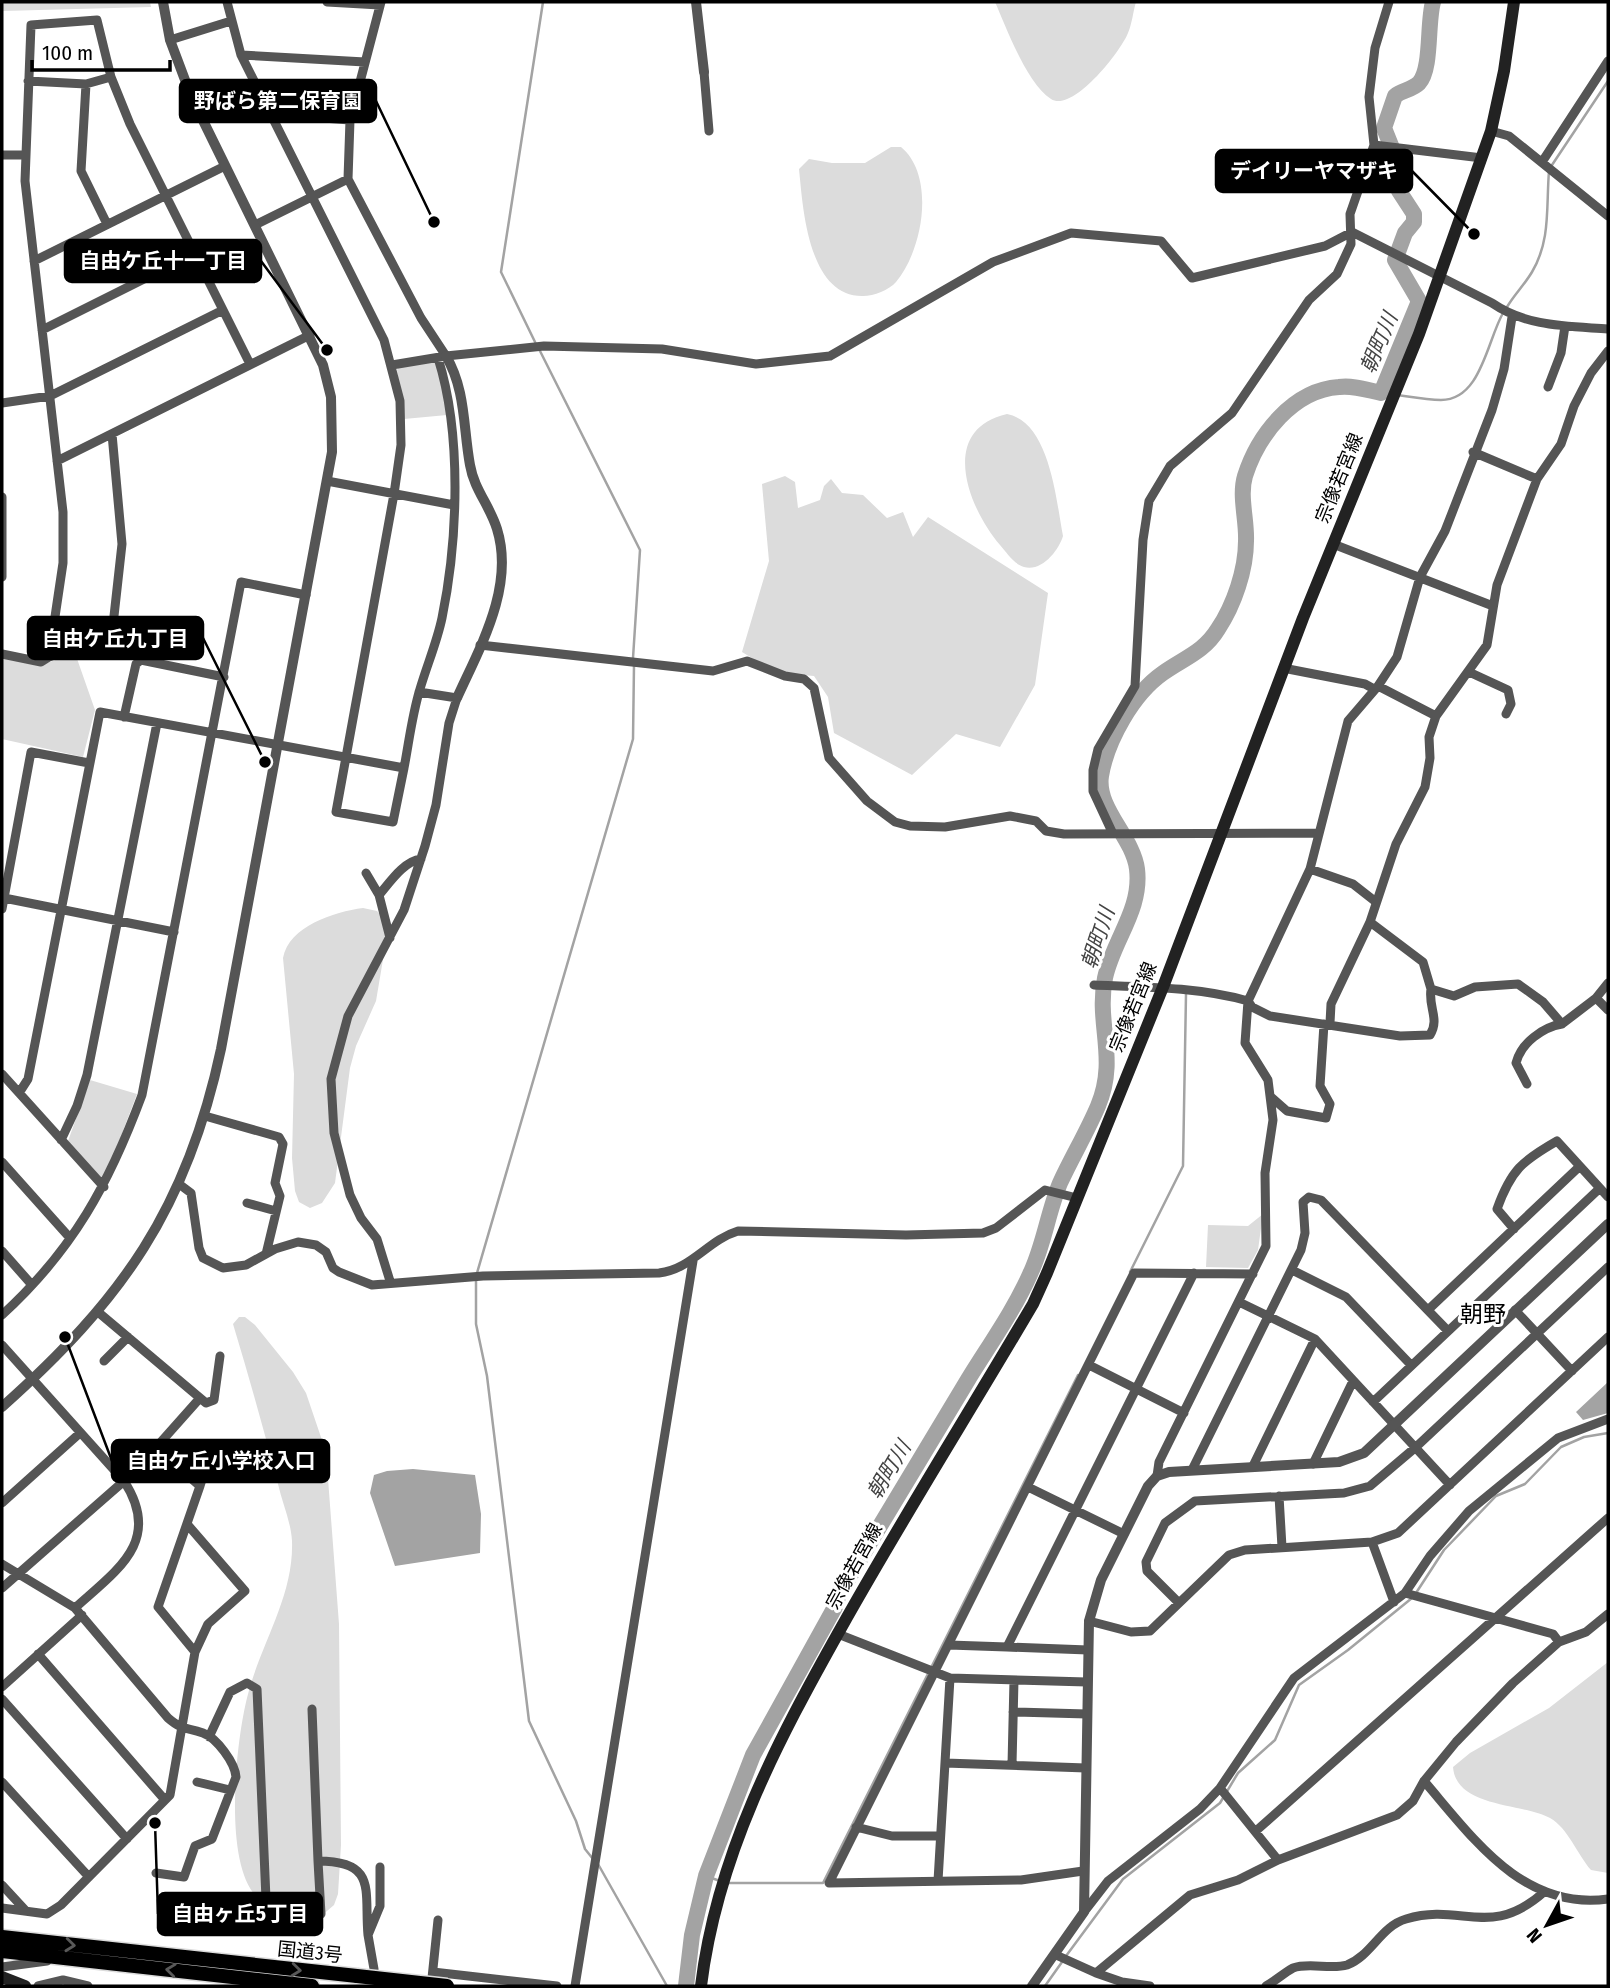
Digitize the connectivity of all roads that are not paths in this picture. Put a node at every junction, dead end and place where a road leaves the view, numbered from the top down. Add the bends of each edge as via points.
1 (163, 2) edge
2 (226, 2) edge
3 (327, 2) edge
4 (696, 2) edge
5 (1389, 2) edge
6 (1514, 2) edge
7 (380, 4) edge
8 (231, 21) junction
9 (170, 40) junction
10 (241, 55) junction
11 (1608, 61) edge
12 (365, 62) junction
13 (704, 72) joint
14 (111, 77) junction
15 (28, 81) junction
16 (86, 84) junction
17 (270, 114) junction
18 (350, 120) junction
19 (709, 131) dead end
20 (1491, 131) junction
21 (1374, 145) junction
22 (2, 155) edge
23 (25, 155) junction
24 (1482, 158) junction
25 (1542, 162) junction
26 (225, 166) junction
27 (348, 180) junction
28 (165, 195) junction
29 (312, 197) junction
30 (1608, 216) edge
31 (107, 224) junction
32 (255, 225) junction
33 (1352, 232) junction
34 (194, 254) junction
35 (34, 261) junction
36 (1439, 278) junction
37 (223, 310) junction
38 (1512, 317) junction
39 (1565, 326) junction
40 (1608, 329) edge
41 (42, 330) junction
42 (310, 335) junction
43 (1608, 351) edge
44 (442, 357) junction
45 (250, 364) junction
46 (392, 365) junction
47 (1548, 387) dead end
48 (50, 396) junction
49 (2, 403) edge
50 (113, 435) junction
51 (1474, 452) junction
52 (57, 461) junction
53 (1537, 479) junction
54 (327, 481) junction
55 (394, 494) junction
56 (2, 497) edge
57 (454, 505) junction
58 (1333, 544) junction
59 (2, 577) edge
60 (1420, 578) junction
61 (306, 595) junction
62 (1493, 606) junction
63 (481, 645) junction
64 (2, 654) edge
65 (48, 657) junction
66 (1283, 668) junction
67 (1469, 672) junction
68 (224, 677) junction
69 (1376, 687) junction
70 (419, 692) junction
71 (457, 698) junction
72 (1506, 714) dead end
73 (1436, 716) junction
74 (124, 717) junction
75 (157, 723) junction
76 (213, 734) junction
77 (278, 746) junction
78 (346, 758) junction
79 (89, 763) junction
80 (404, 768) junction
81 (1221, 833) junction
82 (1317, 833) junction
83 (1113, 834) junction
84 (421, 859) junction
85 (6, 862) edge
86 (1310, 869) junction
87 (366, 873) dead end
88 (379, 895) junction
89 (4, 898) junction
90 (1376, 902) junction
91 (2, 909) edge
92 (61, 910) junction
93 (118, 921) junction
94 (1370, 922) junction
95 (174, 932) junction
96 (390, 939) junction
97 (1608, 983) edge
98 (1094, 985) dead end
99 (1163, 987) junction
100 (1431, 989) junction
101 (1596, 998) junction
102 (1248, 1001) junction
103 (1608, 1010) edge
104 (1327, 1024) junction
105 (1562, 1024) junction
106 (2, 1074) edge
107 (1527, 1084) dead end
108 (19, 1093) junction
109 (1270, 1096) junction
110 (205, 1116) junction
111 (61, 1140) junction
112 (2, 1162) edge
113 (1580, 1166) junction
114 (179, 1184) junction
115 (104, 1187) junction
116 (1600, 1188) junction
117 (1608, 1197) edge
118 (1077, 1198) junction
119 (247, 1203) dead end
120 (276, 1211) junction
121 (1608, 1224) edge
122 (1514, 1229) junction
123 (70, 1238) junction
124 (2, 1251) edge
125 (266, 1254) junction
126 (693, 1261) junction
127 (1608, 1267) edge
128 (1292, 1270) junction
129 (1194, 1273) junction
130 (1253, 1274) junction
131 (390, 1281) junction
132 (32, 1285) junction
133 (1239, 1303) junction
134 (1429, 1309) junction
135 (1515, 1310) junction
136 (99, 1312) junction
137 (2, 1315) edge
138 (1268, 1317) junction
139 (1448, 1331) junction
140 (1537, 1334) junction
141 (128, 1336) junction
142 (1608, 1337) edge
143 (1315, 1339) junction
144 (2, 1345) edge
145 (220, 1356) dead end
146 (104, 1362) dead end
147 (1089, 1365) junction
148 (1411, 1365) junction
149 (1572, 1371) junction
150 (33, 1379) junction
151 (1353, 1381) junction
152 (1136, 1389) junction
153 (200, 1398) junction
154 (1373, 1402) junction
155 (2, 1407) edge
156 (1184, 1413) junction
157 (1608, 1419) edge
158 (1394, 1425) junction
159 (80, 1433) junction
160 (160, 1443) dead end
161 (235, 1444) dead end
162 (1416, 1447) junction
163 (171, 1461) dead end
164 (1313, 1464) junction
165 (1253, 1466) junction
166 (1192, 1470) junction
167 (1157, 1476) junction
168 (124, 1481) junction
169 (1450, 1485) junction
170 (200, 1486) junction
171 (1028, 1487) junction
172 (1279, 1496) junction
173 (2, 1503) edge
174 (1075, 1510) junction
175 (1608, 1518) edge
176 (187, 1524) junction
177 (1124, 1534) junction
178 (1373, 1542) junction
179 (1282, 1547) junction
180 (2, 1564) edge
181 (18, 1574) junction
182 (2, 1588) edge
183 (1405, 1593) junction
184 (1394, 1602) junction
185 (1180, 1603) junction
186 (79, 1611) junction
187 (1608, 1614) edge
188 (1494, 1619) junction
189 (1089, 1621) junction
190 (838, 1634) junction
191 (1559, 1642) junction
192 (949, 1645) junction
193 (1007, 1647) junction
194 (1088, 1650) junction
195 (195, 1652) junction
196 (38, 1654) junction
197 (933, 1671) junction
198 (950, 1678) junction
199 (1014, 1680) junction
200 (1087, 1682) junction
201 (2, 1687) edge
202 (2, 1699) edge
203 (312, 1709) dead end
204 (1013, 1712) junction
205 (1087, 1714) junction
206 (181, 1730) junction
207 (209, 1737) junction
208 (945, 1763) junction
209 (1012, 1765) junction
210 (1086, 1768) junction
211 (1424, 1781) junction
212 (2, 1782) edge
213 (197, 1782) dead end
214 (1220, 1788) junction
215 (230, 1790) junction
216 (165, 1800) junction
217 (856, 1827) junction
218 (1257, 1830) junction
219 (939, 1836) junction
220 (127, 1839) junction
221 (1279, 1860) junction
222 (318, 1861) junction
223 (380, 1867) dead end
224 (1083, 1871) junction
225 (156, 1873) dead end
226 (89, 1877) junction
227 (938, 1881) junction
228 (2, 1885) edge
229 (1544, 1892) junction
230 (1608, 1899) edge
231 (2, 1908) edge
232 (26, 1911) junction
233 (1084, 1912) junction
234 (438, 1920) dead end
235 (368, 1936) junction
236 (2, 1937) edge
237 (2, 1951) edge
238 (1056, 1955) junction
239 (84, 1960) junction
240 (2, 1967) edge
241 (433, 1972) junction
242 (1096, 1973) junction
243 (2, 1977) edge
244 (25, 1986) edge
245 (38, 1986) edge
246 (88, 1986) edge
247 (312, 1986) edge
248 (372, 1986) edge
249 (430, 1986) edge
250 (447, 1986) edge
251 (557, 1986) edge
252 (575, 1986) edge
253 (701, 1986) edge
254 (1032, 1986) edge
255 (1150, 1986) edge
256 (1266, 1986) edge

1 - 9 street
2 - 8 street
3 - 7 street
4 - 13 street
5 - 21 street via 1375,48 1369,97
6 - 20 main road, 宗像若宮線
7 - 12 street
8 - 9 street
8 - 10 street
9 - 26 street
10 - 12 street
10 - 17 street
11 - 25 street
12 - 18 street
13 - 19 street
14 - 15 street via 97,20 31,25
14 - 16 street
14 - 28 street
15 - 16 street
15 - 23 street
16 - 31 street via 81,171
17 - 18 street
17 - 29 street
18 - 27 street
20 - 24 main road, 宗像若宮線
20 - 25 street via 1509,136
21 - 24 street
21 - 33 street via 1350,214
22 - 23 street
23 - 35 street
24 - 36 main road, 宗像若宮線
25 - 30 street
26 - 28 street
26 - 32 street
27 - 29 street
27 - 44 street
28 - 31 street
28 - 34 street
29 - 32 street
29 - 46 street via 384,340
31 - 35 street
32 - 42 street
33 - 36 street
33 - 44 street via 1325,246 1192,278 1161,241 1072,233 993,262 830,356 780,364 662,349 570,347
33 - 83 street via 1337,274 1309,300 1232,413 1170,466 1149,502 1135,686 1098,748 1093,770 1093,791
34 - 37 street
34 - 41 street
35 - 41 street
36 - 38 street
36 - 58 main road, 宗像若宮線
37 - 45 street
37 - 48 street
38 - 39 street
38 - 51 street via 1504,369
39 - 40 street
39 - 47 street
41 - 48 street
42 - 45 street
42 - 54 street via 331,397
43 - 53 street via 1591,373 1561,444
44 - 46 street
44 - 57 street
44 - 63 street via 461,390 474,482 498,532 497,600
45 - 50 street
46 - 55 street via 401,434
48 - 49 street
48 - 52 street
50 - 52 street
50 - 65 street via 121,544 112,634
51 - 53 street
51 - 60 street via 1445,531
52 - 65 street via 63,563
53 - 62 street
54 - 55 street
54 - 61 street
55 - 57 street
55 - 78 street
56 - 59 street
57 - 70 street via 441,621
58 - 60 street
58 - 66 main road, 宗像若宮線
60 - 62 street
60 - 69 street via 1397,657
61 - 68 street via 241,582
61 - 77 street
62 - 67 street via 1487,645
63 - 71 street
63 - 83 street via 713,671 747,661 804,679 814,688 829,758 867,801 895,822 945,827 1010,816 1036,821 1046,831
64 - 65 street via 41,662
66 - 69 street
66 - 81 main road, 宗像若宮線
67 - 72 street via 1508,690 1511,704
67 - 73 street
68 - 74 street via 141,660 136,664
68 - 76 street
69 - 73 street
69 - 82 street via 1348,721
70 - 71 street
70 - 80 street
71 - 84 street
73 - 90 street via 1429,737 1425,787 1396,844
74 - 75 street
74 - 79 street via 100,712
75 - 76 street
75 - 93 street
76 - 77 street
76 - 95 street
77 - 78 street
77 - 110 street
78 - 80 street
78 - 80 street via 336,812 394,822
79 - 85 street via 31,752
79 - 92 street
81 - 82 street
81 - 83 street
81 - 99 main road, 宗像若宮線
82 - 86 street
84 - 88 street via 394,877
84 - 96 street
85 - 89 street
86 - 90 street via 1353,884
86 - 102 street
87 - 88 street
88 - 96 street
89 - 91 street
89 - 92 street
90 - 94 street
92 - 93 street
92 - 108 street via 28,1079
93 - 95 street
93 - 111 street via 87,1075
94 - 100 street via 1423,962
94 - 104 street via 1334,997
95 - 115 street via 142,1096
96 - 131 street via 348,1016 331,1079 334,1133 350,1195 360,1218 377,1239
97 - 101 street
98 - 99 street
99 - 102 street
99 - 118 main road, 宗像若宮線
100 - 104 street via 1436,1019 1430,1035 1400,1036
100 - 105 street via 1454,996 1475,987 1518,984
101 - 103 street
101 - 105 street
102 - 104 street via 1270,1016
102 - 109 street via 1245,1043 1268,1080
104 - 109 street via 1320,1086 1330,1104 1326,1118 1287,1111
105 - 107 street via 1545,1027 1519,1054 1516,1063
106 - 108 street
108 - 111 street
109 - 130 street via 1273,1120 1265,1173 1268,1228 1266,1246
110 - 114 street
110 - 120 street via 279,1136 283,1144 275,1183 280,1196
111 - 115 street
112 - 123 street
113 - 116 street
113 - 122 street
113 - 122 street via 1557,1141 1515,1170 1497,1209
114 - 125 street via 191,1193 203,1258 223,1268 246,1265
114 - 136 street via 141,1256
115 - 123 street
116 - 117 street
116 - 139 street
118 - 126 street via 1045,1190 983,1233 738,1231 725,1235
118 - 190 main road, 宗像若宮線 via 1033,1304
119 - 120 street
120 - 125 street
121 - 135 street
122 - 134 street
123 - 132 street
124 - 132 street
125 - 131 street via 298,1242 316,1245 339,1272 372,1285
126 - 131 street via 674,1272 659,1273
126 - 252 street
127 - 140 street
128 - 134 street via 1305,1233 1303,1202 1315,1198
128 - 138 street
128 - 148 street via 1346,1297
129 - 130 street
129 - 147 street via 1134,1273
129 - 152 street
130 - 133 street
132 - 137 street
133 - 138 street
133 - 156 street
134 - 139 street
135 - 140 street
135 - 158 street
136 - 141 street
136 - 150 street
138 - 143 street
138 - 166 street
139 - 148 street
140 - 149 street
140 - 162 street
141 - 146 street
141 - 153 street
142 - 149 street
143 - 151 street
143 - 165 street
144 - 150 street
145 - 153 street via 214,1400 206,1403
147 - 152 street
147 - 171 street
148 - 154 street
149 - 169 street
150 - 155 street
150 - 159 street
151 - 154 street
151 - 164 street
152 - 156 street
152 - 174 street
153 - 160 street
154 - 158 street
156 - 167 street via 1159,1462
157 - 183 street via 1558,1438 1494,1488 1438,1547
158 - 162 street
158 - 164 street via 1364,1453 1339,1462
159 - 168 street
159 - 173 street
161 - 170 street via 205,1470
162 - 169 street
162 - 172 street via 1380,1480 1359,1490
163 - 170 street
164 - 165 street
165 - 166 street
166 - 167 street
167 - 177 street
168 - 181 street
168 - 186 street via 140,1522 132,1551
169 - 178 street via 1398,1533
170 - 176 street
171 - 174 street
171 - 192 street
172 - 179 street
172 - 185 street via 1195,1501 1165,1523 1146,1562 1147,1572
174 - 177 street
174 - 193 street
175 - 188 street
176 - 195 street via 158,1607
176 - 195 street via 245,1591 208,1624
177 - 189 street via 1101,1580
178 - 179 street
178 - 184 street
179 - 185 street via 1229,1555
180 - 181 street
181 - 182 street
181 - 186 street
183 - 184 street
183 - 188 street
184 - 214 street via 1294,1678
185 - 189 street via 1158,1626 1141,1634
186 - 196 street
186 - 206 street
187 - 191 street via 1587,1632
188 - 191 street via 1553,1634
188 - 218 street
189 - 194 street
190 - 197 street
190 - 253 main road, 宗像若宮線 via 760,1780 711,1922
191 - 211 street via 1513,1683
192 - 193 street
192 - 197 street
193 - 194 street
194 - 200 street
195 - 206 street
196 - 201 street
196 - 216 street
197 - 198 street
197 - 217 street
198 - 199 street
198 - 208 street
199 - 200 street
199 - 204 street
200 - 205 street
202 - 220 street
203 - 222 street
204 - 205 street
204 - 209 street
205 - 210 street
206 - 207 street
206 - 216 street via 170,1795
207 - 215 street via 235,1769
207 - 222 street via 230,1692 247,1683 257,1689 266,1899 321,1913
208 - 209 street
208 - 219 street
209 - 210 street
210 - 224 street
211 - 221 street via 1413,1801 1397,1815
211 - 229 street via 1501,1866
212 - 226 street
213 - 215 street
214 - 218 street
214 - 233 street via 1108,1881
215 - 225 street via 212,1839 195,1846 184,1877
216 - 220 street
217 - 219 street via 892,1836
217 - 227 street via 829,1883
218 - 221 street
219 - 227 street
220 - 226 street
221 - 242 street via 1190,1895
222 - 235 street via 343,1861 360,1874 367,1885
223 - 235 street via 380,1906
224 - 227 street via 1021,1880
224 - 233 street
226 - 232 street via 47,1914
228 - 232 street
229 - 230 street via 1584,1903
229 - 256 street via 1525,1909 1488,1919 1436,1914 1404,1919 1347,1965 1295,1968
231 - 232 street
233 - 238 street
234 - 241 street
235 - 248 street
236 -> 250 highway, 国道3号, bridge
237 - 239 highway, 国道3号
238 - 242 street
238 - 254 street
239 - 240 street
247 -> 239 highway, 国道3号
241 - 249 street
241 - 251 street
242 - 255 street
243 - 244 main road
245 - 246 street via 63,1980

